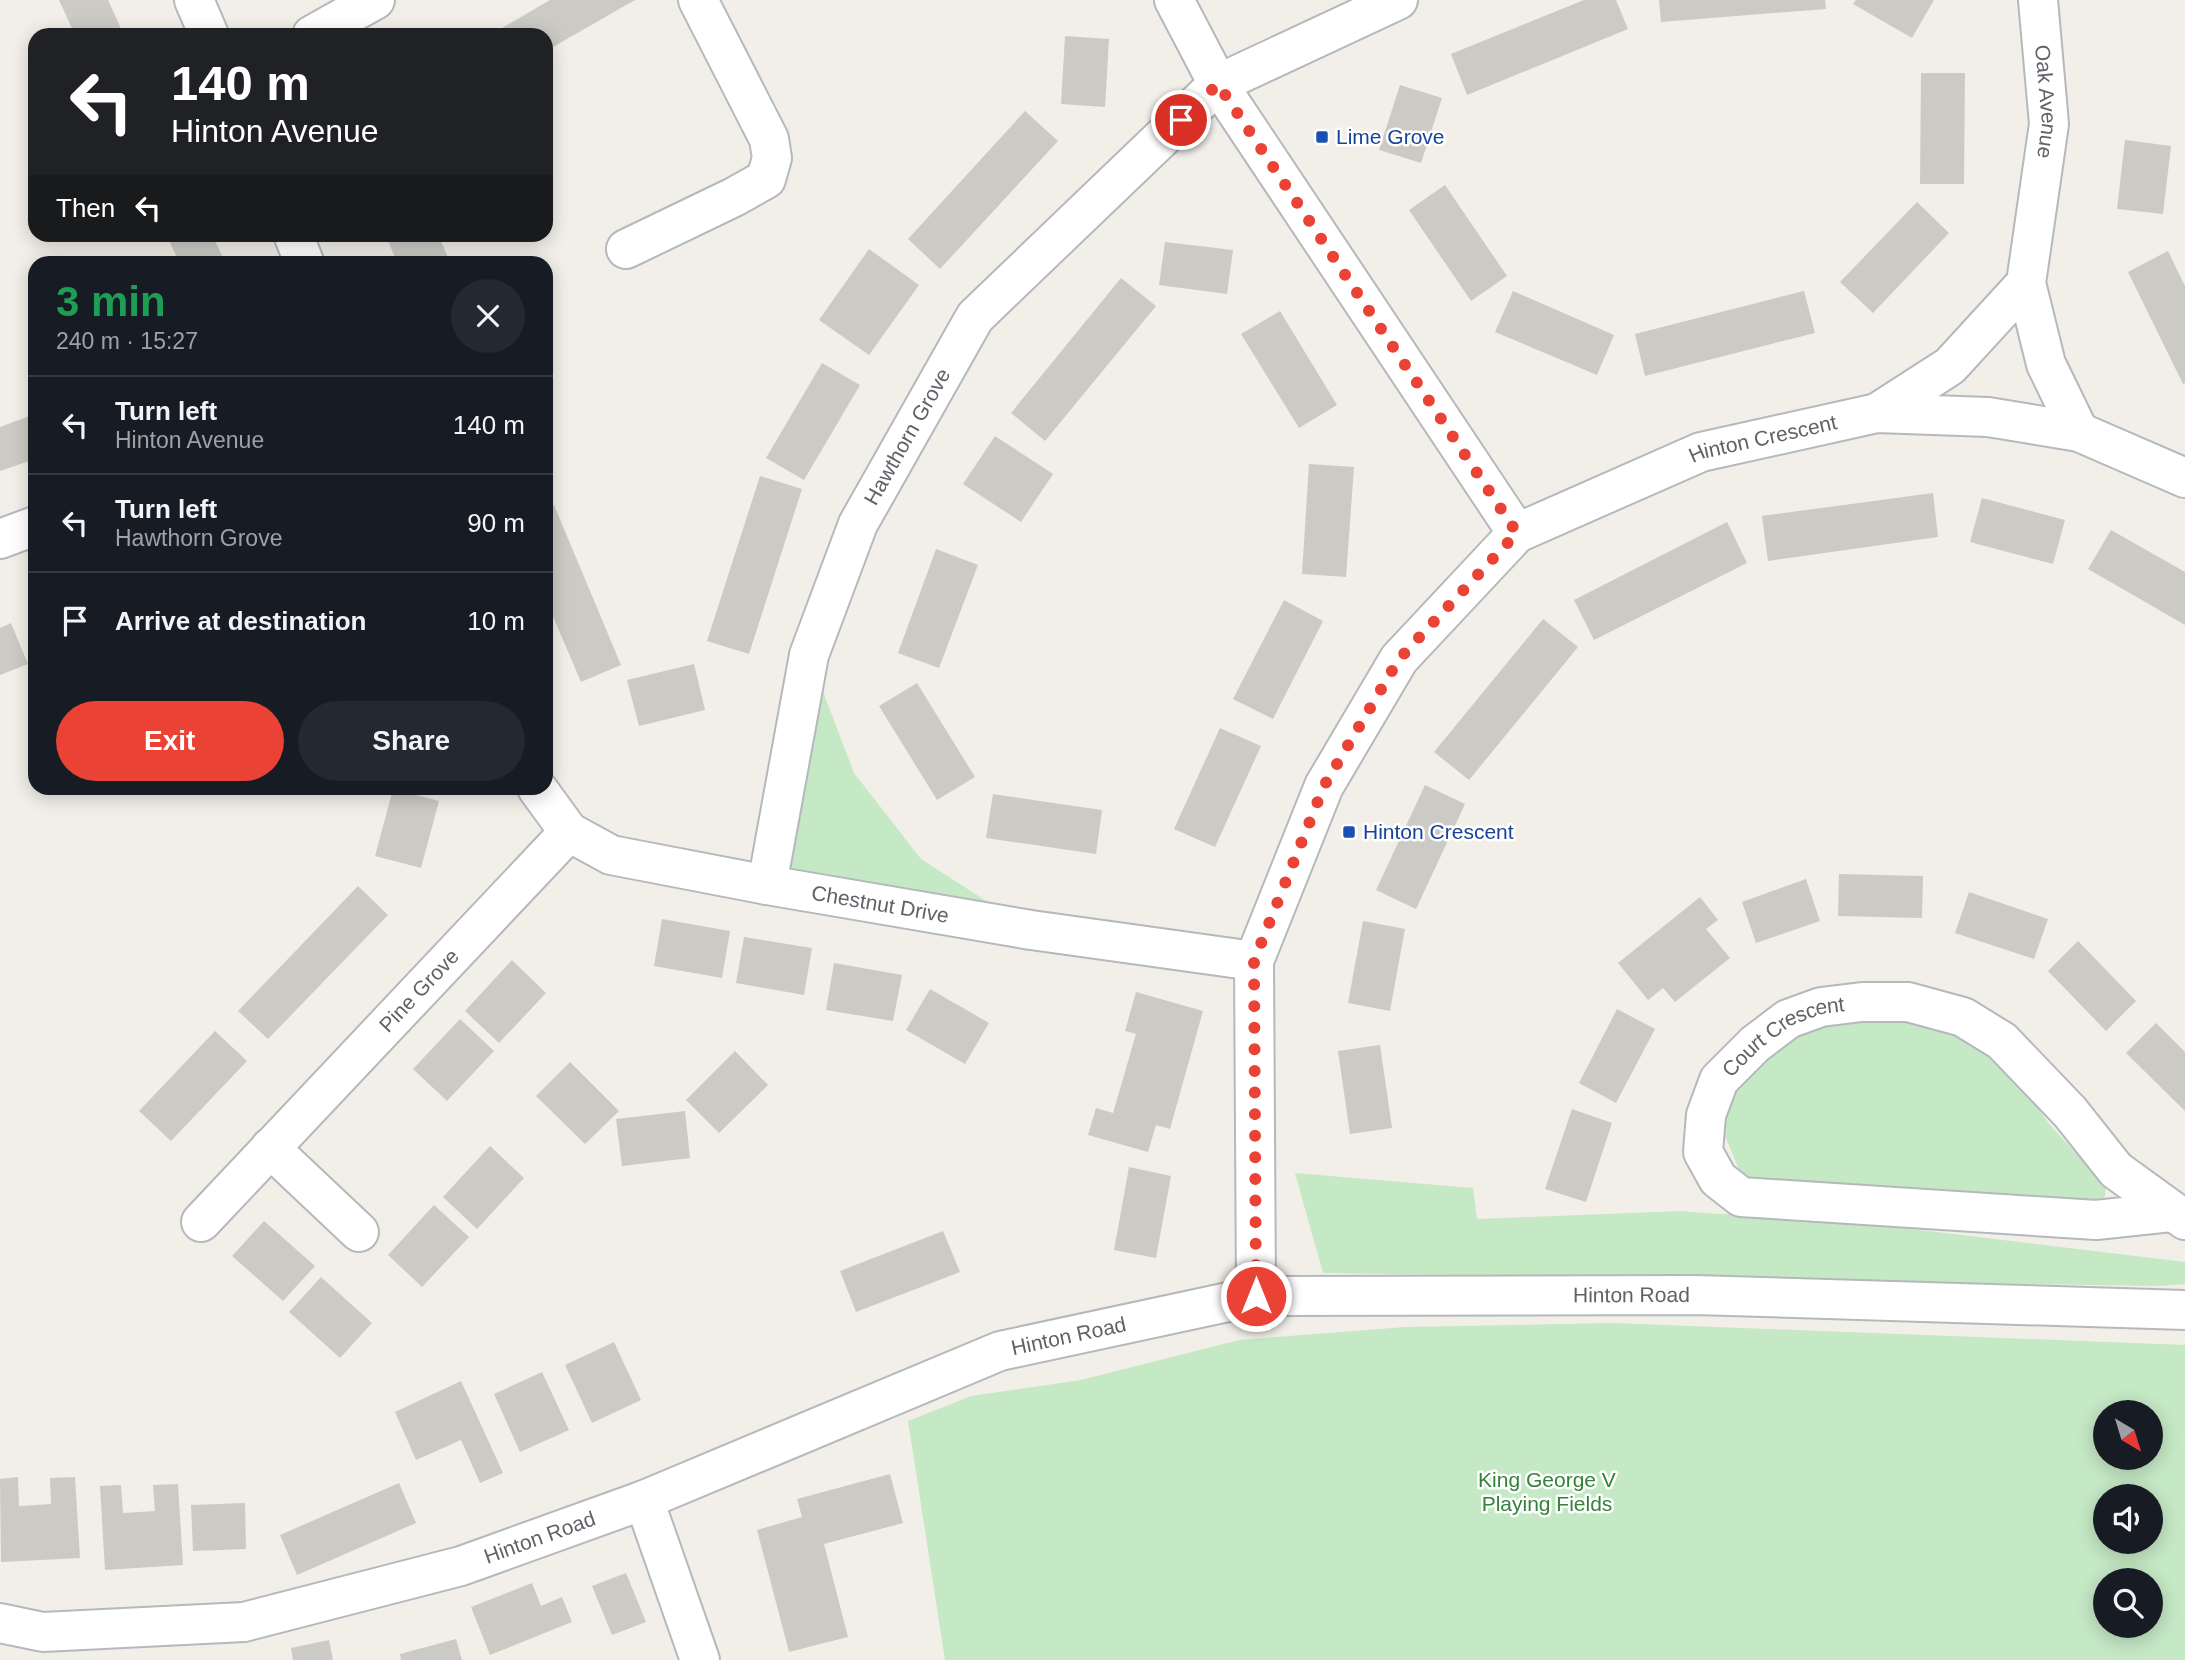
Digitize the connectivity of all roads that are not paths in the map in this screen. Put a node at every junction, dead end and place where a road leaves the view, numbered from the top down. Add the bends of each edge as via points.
1 (194, 0) edge
2 (374, 0) edge
3 (698, 0) edge
4 (1174, 0) edge
5 (1398, 0) edge
6 (2038, 0) edge
7 (206, 28) edge
8 (325, 28) edge
9 (1218, 84) junction
10 (626, 249) dead end
11 (2026, 284) junction
12 (1877, 413) junction
13 (2079, 432) junction
14 (2185, 478) edge
15 (28, 529) edge
16 (1517, 533) junction
17 (0, 539) edge
18 (542, 795) edge
19 (569, 832) junction
20 (767, 885) junction
21 (1254, 961) junction
22 (270, 1148) junction
23 (2178, 1216) edge
24 (201, 1222) dead end
25 (359, 1232) dead end
26 (1256, 1296) junction
27 (2185, 1310) edge
28 (644, 1500) junction
29 (0, 1623) edge
30 (700, 1660) edge

1 - 7 street
2 - 8 street
3 - 10 street via 769,139 772,158 766,179
4 - 9 street
5 - 9 street
6 - 11 street, Oak Avenue via 2049,124
9 - 16 street
9 - 20 street, Hawthorn Grove via 975,317 858,524 809,655
11 - 12 street via 1950,366
11 - 13 street, Oak Avenue via 2046,364
12 - 13 street, Hinton Crescent via 1988,417
12 - 16 street, Hinton Crescent via 1701,452
13 - 14 street, Hinton Crescent
15 - 17 street
16 - 21 street, Hinton Crescent via 1399,659 1324,786
18 - 19 street, Chestnut Drive
19 - 20 street, Chestnut Drive via 611,855
19 - 22 street, Pine Grove
20 - 21 street, Chestnut Drive via 1031,930
21 - 26 street, Hinton Crescent
22 - 24 street, Pine Grove
22 - 25 street
23 - 23 street, Court Crescent via 2116,1170 2070,1112 2002,1041 1962,1017 1908,1002 1835,1005 1788,1019 1719,1080 1706,1115 1703,1152 1718,1179 1741,1197 2096,1220
26 - 27 street, Hinton Road via 1695,1295
26 - 28 street, Hinton Road via 1000,1351
28 - 29 street, Hinton Road via 461,1566 244,1622 43,1632
28 - 30 street

